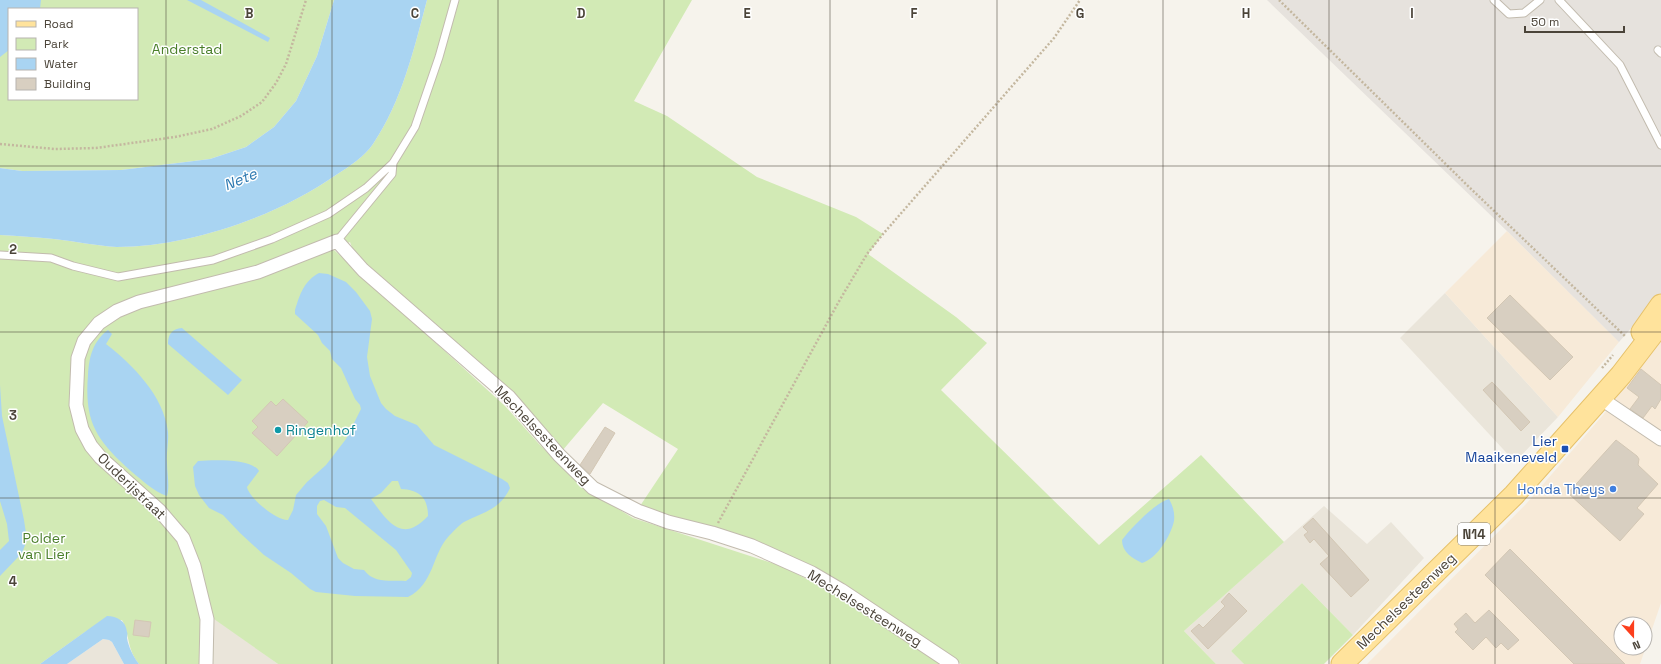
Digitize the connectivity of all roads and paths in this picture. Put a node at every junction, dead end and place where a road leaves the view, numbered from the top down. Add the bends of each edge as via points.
1 (306, 0) edge
2 (455, 0) edge
3 (1080, 0) edge
4 (1279, 0) edge
5 (1494, 0) edge
6 (1540, 0) edge
7 (1559, 0) edge
8 (0, 144) edge
9 (1661, 145) edge
10 (393, 163) junction
11 (337, 241) junction
12 (0, 255) edge
13 (1661, 305) edge
14 (1661, 323) edge
15 (1631, 333) dead end
16 (1627, 338) junction
17 (1622, 344) dead end
18 (1618, 349) dead end
19 (1598, 373) dead end
20 (1600, 398) junction
21 (1661, 439) edge
22 (712, 533) junction
23 (206, 664) edge
24 (952, 664) edge
25 (1342, 664) edge

1 - 8 path via 286,64 276,84 262,102 241,116 212,129 96,148 55,149
2 - 10 lane via 415,127
3 - 22 path via 1054,38 867,254
4 - 16 path
5 - 6 lane via 1509,14 1524,12
7 - 9 lane via 1620,65
10 - 11 lane via 392,174
10 - 12 lane via 366,188 328,214 272,239 213,260 118,277 50,258
11 - 22 street, Mechelsesteenweg via 363,270 509,397 593,488 638,511
11 - 23 street, Ouderijstraat via 258,272 139,302 117,311 99,323 84,341 78,358 76,405 82,429 91,446 159,510 183,538 194,566 207,619
13 - 20 main road, Mechelsesteenweg / N14
14 - 20 main road, Mechelsesteenweg / N14
15 - 16 path
16 - 17 path
18 - 19 path
20 - 21 street
20 - 25 main road, Mechelsesteenweg / N14 via 1514,494
22 - 24 street, Mechelsesteenweg via 752,546 812,573 848,594

